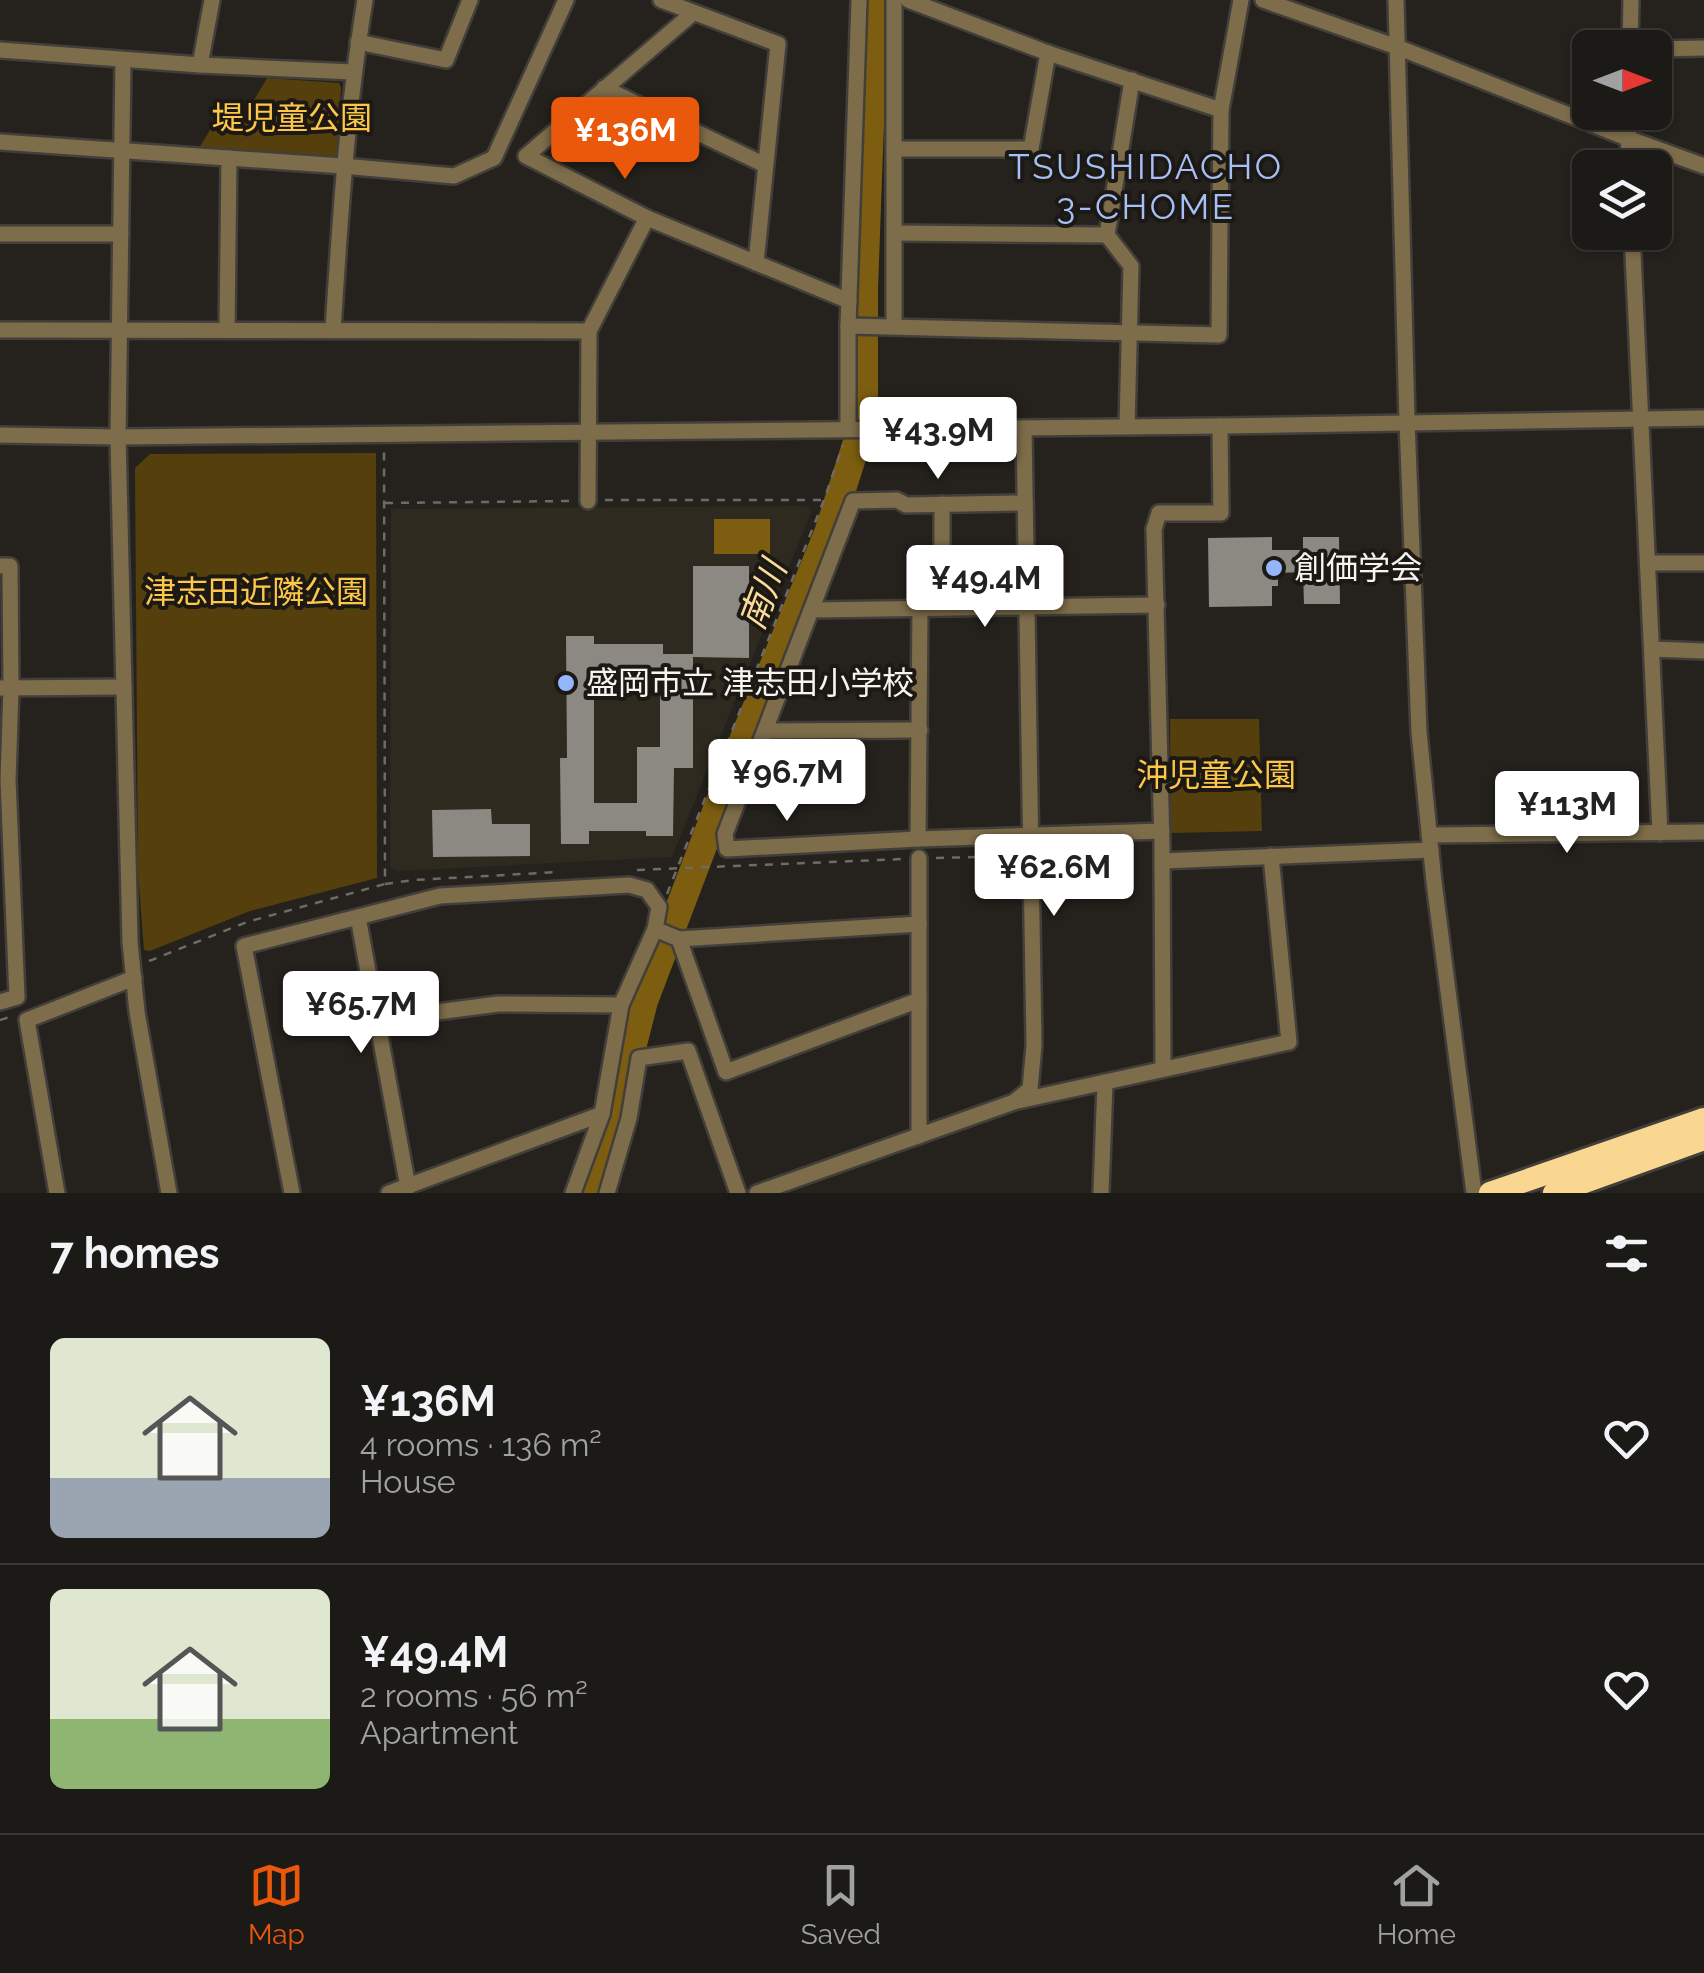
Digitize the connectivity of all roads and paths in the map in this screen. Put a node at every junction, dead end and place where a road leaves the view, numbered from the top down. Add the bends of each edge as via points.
1 (212, 0) edge
2 (365, 0) edge
3 (470, 0) edge
4 (566, 0) edge
5 (661, 0) edge
6 (859, 0) edge
7 (894, 0) edge
8 (908, 0) edge
9 (1241, 0) edge
10 (1263, 0) edge
11 (1396, 0) edge
12 (1631, 0) edge
13 (693, 13) junction
14 (1630, 30) edge
15 (358, 42) junction
16 (1396, 47) junction
17 (1704, 48) edge
18 (1672, 49) edge
19 (0, 50) edge
20 (1048, 54) junction
21 (122, 60) junction
22 (200, 65) junction
23 (353, 72) junction
24 (1132, 80) junction
25 (604, 88) junction
26 (1221, 110) junction
27 (1627, 130) edge
28 (1627, 138) junction
29 (0, 142) edge
30 (894, 149) junction
31 (122, 150) junction
32 (1628, 150) edge
33 (229, 158) junction
34 (766, 165) junction
35 (344, 166) junction
36 (1704, 166) edge
37 (647, 218) junction
38 (894, 233) junction
39 (0, 234) edge
40 (121, 234) junction
41 (1106, 235) junction
42 (1633, 250) edge
43 (756, 263) junction
44 (849, 301) junction
45 (848, 326) junction
46 (894, 326) junction
47 (0, 330) edge
48 (120, 330) junction
49 (227, 330) junction
50 (332, 330) junction
51 (589, 331) junction
52 (1129, 334) junction
53 (1642, 418) junction
54 (1704, 418) edge
55 (1407, 421) junction
56 (1128, 426) junction
57 (1220, 426) junction
58 (1024, 428) junction
59 (848, 429) junction
60 (589, 432) junction
61 (384, 434) junction
62 (0, 436) edge
63 (118, 437) junction
64 (588, 500) dead end
65 (1025, 503) junction
66 (942, 504) junction
67 (1648, 563) junction
68 (1704, 563) edge
69 (0, 566) edge
70 (1157, 605) junction
71 (942, 608) junction
72 (1027, 608) junction
73 (920, 609) junction
74 (812, 610) junction
75 (1652, 649) junction
76 (1704, 652) edge
77 (124, 687) junction
78 (6, 688) edge
79 (920, 730) junction
80 (765, 731) junction
81 (4, 780) edge
82 (1162, 831) junction
83 (1660, 832) junction
84 (1704, 832) edge
85 (1030, 836) junction
86 (918, 839) junction
87 (1430, 842) junction
88 (1030, 855) junction
89 (1272, 856) junction
90 (919, 858) junction
91 (1162, 861) junction
92 (678, 869) junction
93 (659, 906) junction
94 (358, 917) junction
95 (919, 924) junction
96 (657, 930) junction
97 (677, 938) junction
98 (133, 972) junction
99 (919, 1000) junction
100 (0, 1002) edge
101 (621, 1005) junction
102 (377, 1020) junction
103 (718, 1050) junction
104 (688, 1051) junction
105 (1162, 1070) junction
106 (1105, 1082) junction
107 (1014, 1102) junction
108 (602, 1114) junction
109 (1704, 1119) edge
110 (919, 1136) junction
111 (1704, 1139) edge
112 (408, 1187) junction
113 (57, 1193) edge
114 (168, 1193) edge
115 (292, 1193) edge
116 (389, 1193) edge
117 (573, 1193) edge
118 (607, 1193) edge
119 (738, 1193) edge
120 (757, 1193) edge
121 (1101, 1193) edge
122 (1474, 1193) edge
123 (1490, 1193) edge
124 (1556, 1193) edge

1 - 22 street
2 - 15 street
3 - 15 street via 446,60
4 - 35 street via 494,158 454,176
5 - 13 street
6 - 44 street
7 - 30 street
8 - 20 street
9 - 26 street
10 - 16 street
11 - 16 street
12 - 14 street
13 - 25 street
13 - 34 street via 778,44
15 - 23 street
16 - 28 street
16 - 55 street
17 - 18 street
19 - 21 street
20 - 24 street
20 - 30 street via 1031,149
21 - 22 street
21 - 31 street
22 - 23 street
23 - 35 street
24 - 26 street
24 - 41 street
25 - 34 street
25 - 37 street via 526,156
26 - 52 street via 1219,334
27 - 28 street
28 - 32 street
28 - 36 street
29 - 31 street
30 - 38 street
31 - 33 street
31 - 40 street
33 - 35 street
33 - 49 street
34 - 43 street
35 - 50 street
37 - 43 street
37 - 51 street
38 - 41 street
38 - 46 street
39 - 40 street
40 - 48 street
41 - 52 street via 1130,266
42 - 53 street
43 - 44 street
44 - 45 street
45 - 46 street
45 - 59 street
46 - 52 street
47 - 48 street
48 - 49 street
48 - 63 street
49 - 50 street
50 - 51 street
51 - 60 street
52 - 56 street
53 - 54 street
53 - 55 street
53 - 67 street
55 - 57 street
55 - 87 street
56 - 57 street
56 - 58 street
57 - 70 street via 1221,513 1159,513
58 - 59 street
58 - 65 street
59 - 60 street
59 - 92 path
60 - 61 street
60 - 64 street
61 - 63 street
61 - 98 path via 385,884 247,922
62 - 63 street
63 - 77 street
65 - 66 street
65 - 72 street
66 - 71 street
66 - 74 street via 853,501
67 - 68 street
67 - 75 street
69 - 78 street via 10,566
70 - 72 street
70 - 82 street
71 - 72 street
71 - 73 street
72 - 85 street
73 - 74 street
73 - 79 street
74 - 80 street
75 - 76 street
75 - 83 street
77 - 78 street
77 - 98 street
78 - 81 street
79 - 80 street
79 - 86 street
80 - 86 street via 725,834 726,850
81 - 100 street via 16,997
82 - 85 street
82 - 91 street
83 - 84 street
83 - 87 street
85 - 86 street
85 - 88 street
87 - 89 street
87 - 122 street
88 - 90 path
88 - 107 street via 1034,1046 1030,1089
89 - 91 street
89 - 105 street via 1289,1042
90 - 92 path
90 - 95 street
91 - 105 street
92 - 93 path
93 - 94 street via 647,890 629,884 440,896
93 - 96 street
94 - 102 street
94 - 115 street via 244,946
95 - 97 street
95 - 99 street
96 - 97 street
96 - 101 street
97 - 103 street
98 - 113 street via 27,1020
98 - 114 street
99 - 103 street via 726,1072
99 - 110 street
101 - 102 street via 498,1004
101 - 108 street
102 - 112 street
103 - 104 street
104 - 118 street via 638,1058
104 - 119 street
105 - 106 street
106 - 107 street
106 - 121 street
107 - 110 street
108 - 112 street
108 - 117 street
109 - 123 highway
110 - 120 street
111 - 124 highway
112 - 116 street

